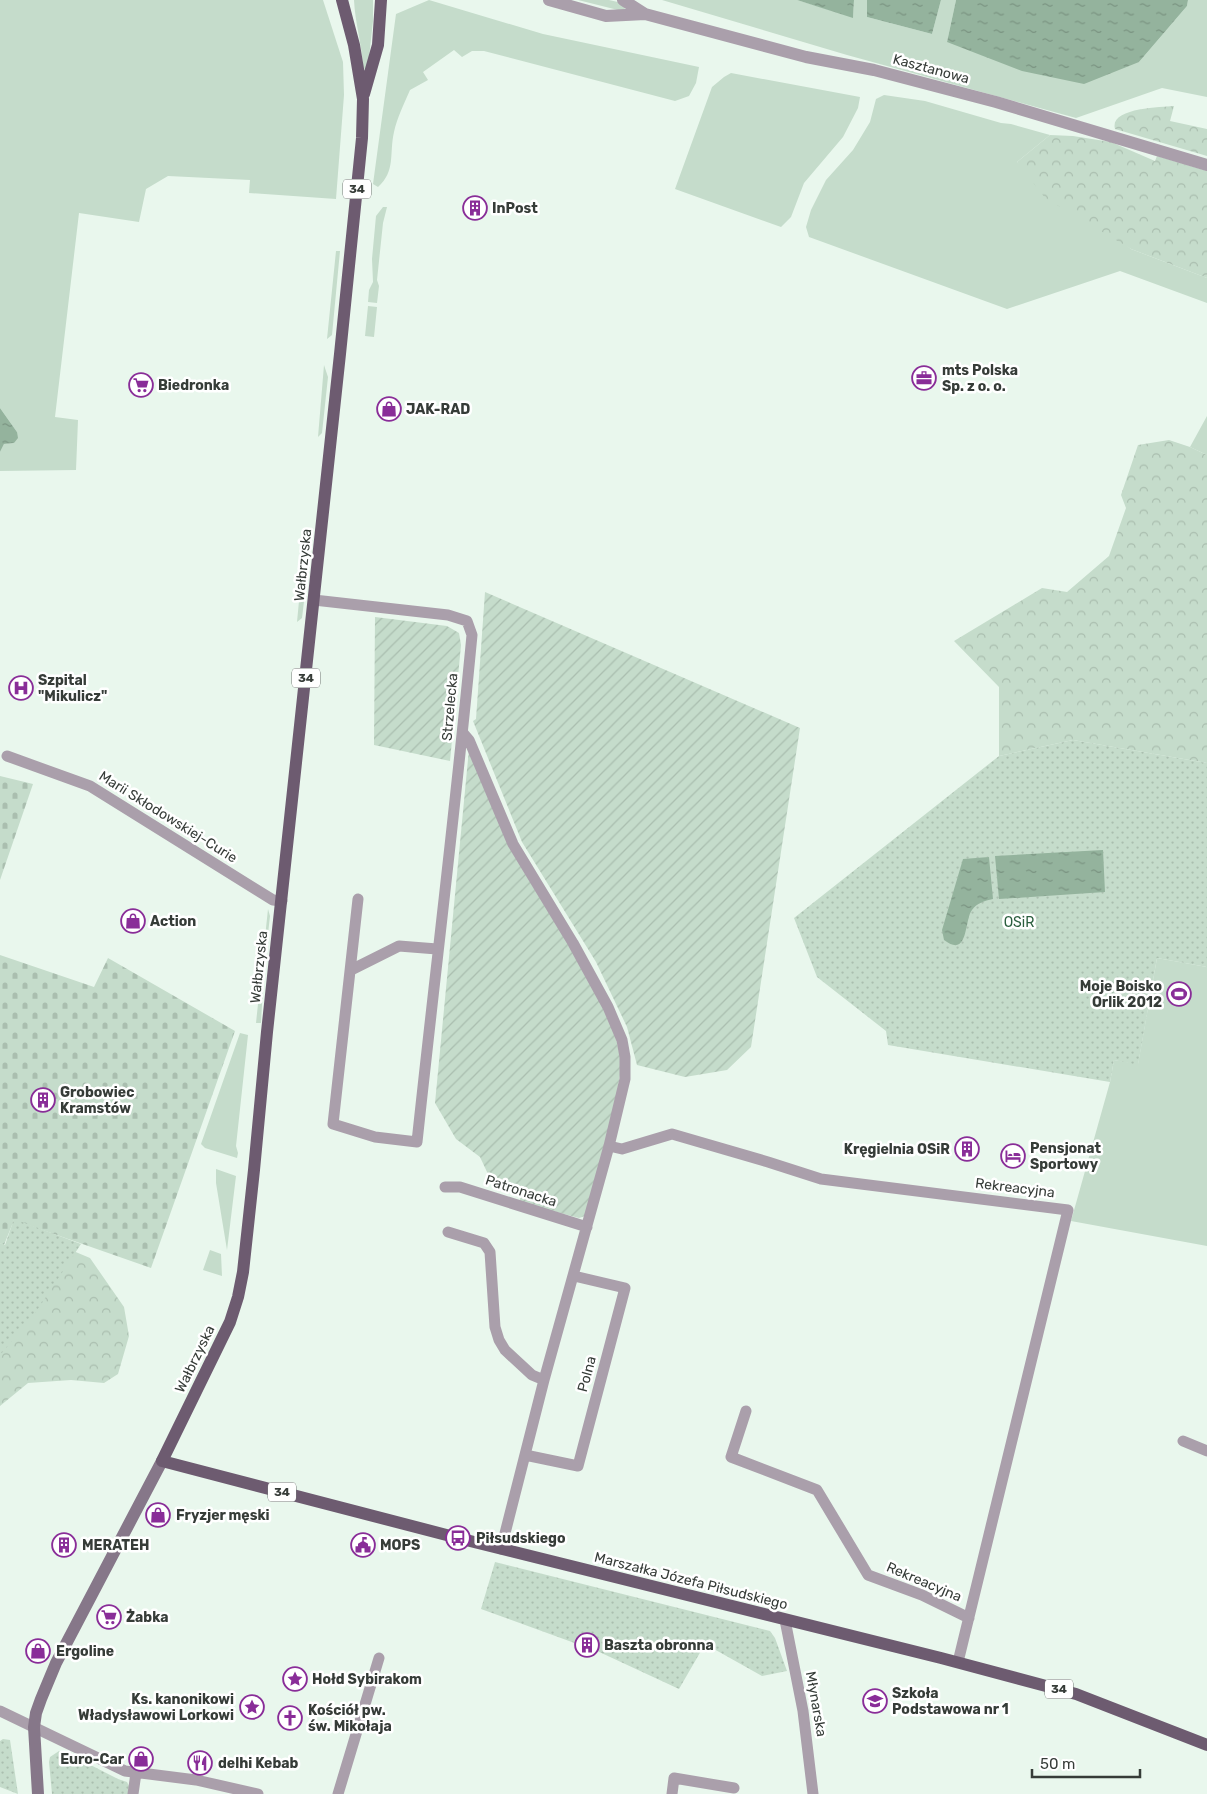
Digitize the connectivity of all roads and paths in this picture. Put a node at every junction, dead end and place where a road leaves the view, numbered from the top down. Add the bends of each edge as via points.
1 (381, 0) edge
2 (549, 0) edge
3 (623, 0) edge
4 (344, 2) edge
5 (645, 14) junction
6 (363, 99) junction
7 (1207, 165) edge
8 (314, 600) junction
9 (463, 733) junction
10 (7, 756) dead end
11 (358, 899) dead end
12 (282, 901) junction
13 (437, 949) junction
14 (351, 970) junction
15 (609, 1146) junction
16 (445, 1187) dead end
17 (587, 1227) junction
18 (448, 1232) dead end
19 (574, 1276) junction
20 (544, 1380) junction
21 (746, 1411) dead end
22 (1183, 1441) dead end
23 (1207, 1451) edge
24 (526, 1455) junction
25 (162, 1461) junction
26 (501, 1548) junction
27 (969, 1618) junction
28 (785, 1620) junction
29 (379, 1658) dead end
30 (958, 1662) junction
31 (0, 1711) edge
32 (34, 1727) junction
33 (1207, 1745) edge
34 (136, 1773) junction
35 (734, 1788) dead end
36 (38, 1794) edge
37 (133, 1794) edge
38 (258, 1794) edge
39 (338, 1794) edge
40 (672, 1794) edge
41 (813, 1794) edge

1 - 6 main road, Wałbrzyska / 34 via 378,45
2 - 5 street, Kasztanowa via 606,16
3 - 5 street, Kasztanowa
4 - 6 main road, Wałbrzyska / 34
5 - 7 street, Kasztanowa via 806,57 874,70 996,102
6 - 8 main road, Wałbrzyska / 34 via 357,188
8 - 9 street, Strzelecka via 448,615 467,621 472,635
8 - 12 main road, Wałbrzyska / 34
9 - 13 street, Strzelecka
9 - 15 street via 469,740 513,844 573,944 608,1007 622,1040 625,1080
10 - 12 street, Marii Skłodowskiej-Curie via 90,786 273,900
11 - 14 street, Strzelecka
12 - 25 main road, Wałbrzyska / 34 via 238,1297 230,1322
13 - 14 street via 399,946
13 - 14 street, Strzelecka via 417,1142 375,1137 333,1124
15 - 17 street
15 - 27 street, Rekreacyjna via 622,1149 672,1134 821,1179 1068,1210
16 - 17 street, Patronacka via 460,1187
17 - 19 street
18 - 20 street via 484,1243 490,1252 495,1327 499,1340 504,1350 532,1375
19 - 20 street
19 - 24 street, Polna via 625,1288 578,1466
20 - 24 street
21 - 27 street, Rekreacyjna via 731,1457 818,1490 868,1575 922,1595
22 - 23 street
24 - 26 street
25 - 26 main road, Marszałka Józefa Piłsudskiego / 34
25 - 32 main road, Wałbrzyska via 56,1663 38,1706
26 - 28 main road, Marszałka Józefa Piłsudskiego / 34
27 - 30 street, Rekreacyjna
28 - 30 main road, Marszałka Józefa Piłsudskiego / 34
28 - 41 street, Młynarska via 803,1711
29 - 39 street
30 - 33 main road, Marszałka Józefa Piłsudskiego / 34 via 1076,1694
31 - 32 street
32 - 34 street via 120,1770
32 - 36 main road, Wałbrzyska
34 - 37 street
34 - 38 street via 196,1780
35 - 40 street via 674,1778

